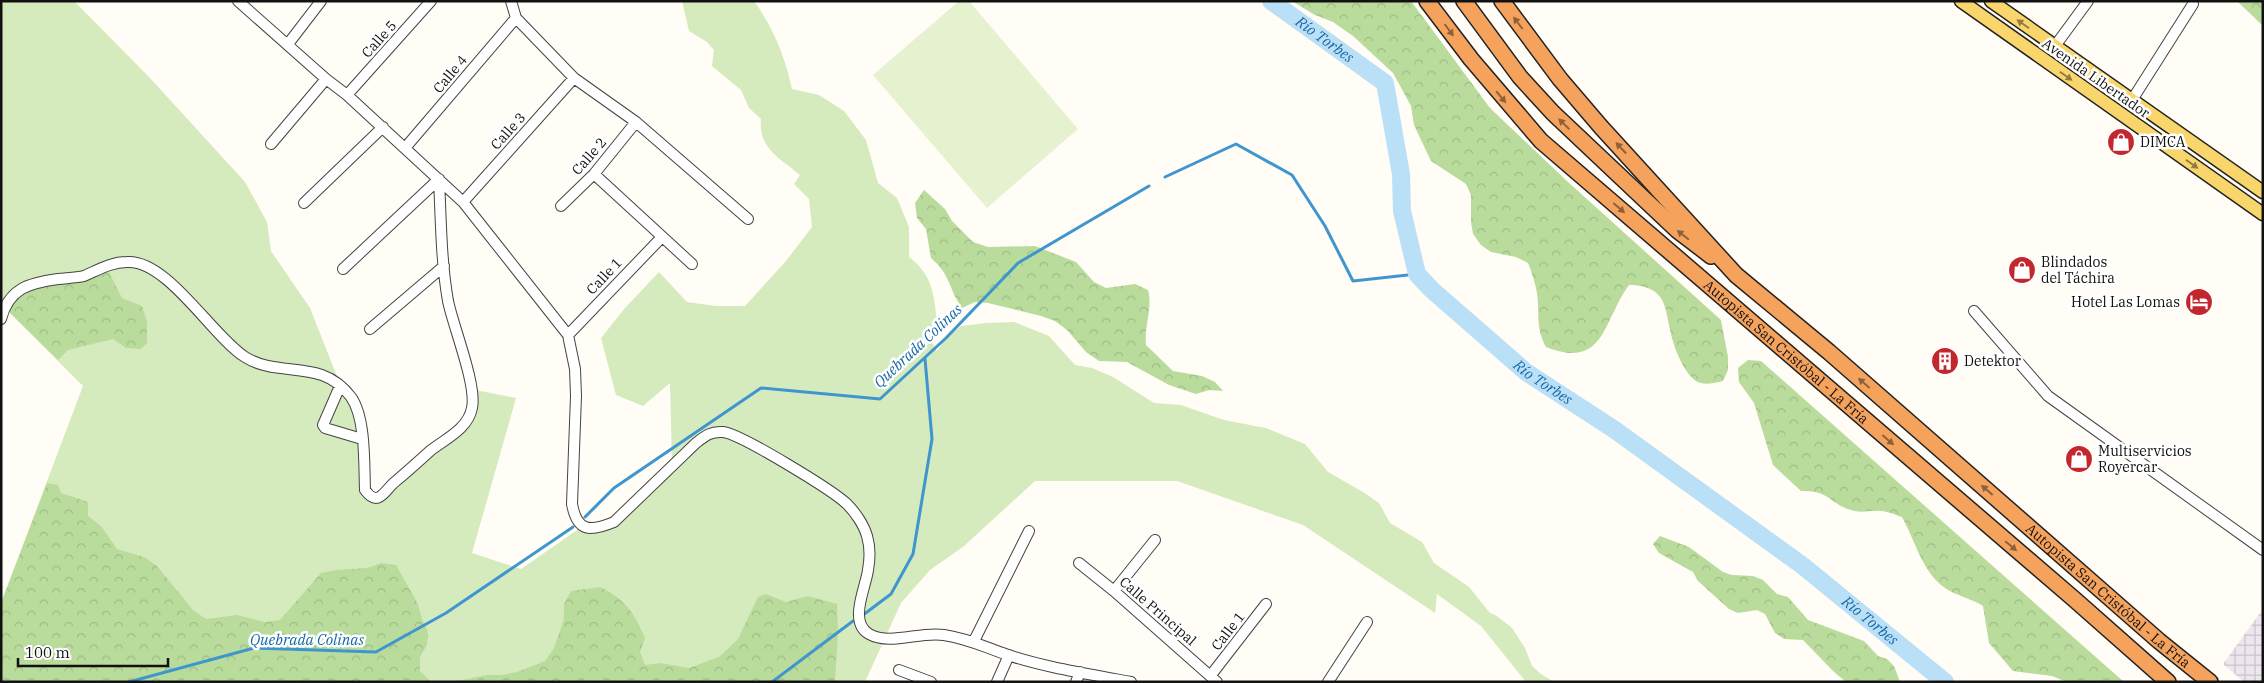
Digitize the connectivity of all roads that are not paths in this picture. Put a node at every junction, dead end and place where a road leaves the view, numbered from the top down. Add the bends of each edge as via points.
1 (238, 1) edge
2 (321, 1) edge
3 (431, 1) edge
4 (511, 1) edge
5 (1427, 1) edge
6 (1464, 1) edge
7 (1502, 1) edge
8 (1961, 1) edge
9 (1991, 1) edge
10 (2088, 1) edge
11 (2193, 4) dead end
12 (516, 18) junction
13 (288, 44) junction
14 (2056, 46) junction
15 (574, 78) junction
16 (326, 79) junction
17 (347, 95) junction
18 (2132, 100) junction
19 (636, 122) junction
20 (383, 127) junction
21 (272, 144) dead end
22 (406, 148) junction
23 (594, 174) junction
24 (439, 179) junction
25 (2263, 192) edge
26 (463, 202) junction
27 (304, 204) dead end
28 (561, 206) dead end
29 (2263, 214) edge
30 (748, 219) dead end
31 (662, 237) junction
32 (692, 264) dead end
33 (444, 266) junction
34 (343, 268) dead end
35 (1736, 275) junction
36 (1974, 311) dead end
37 (1, 319) edge
38 (370, 329) dead end
39 (568, 335) junction
40 (340, 386) junction
41 (362, 439) junction
42 (1029, 531) dead end
43 (1155, 540) dead end
44 (2263, 550) edge
45 (1079, 563) dead end
46 (1114, 591) junction
47 (1266, 604) dead end
48 (1367, 622) dead end
49 (974, 641) junction
50 (1009, 655) junction
51 (899, 670) dead end
52 (1078, 677) edge
53 (1214, 679) edge
54 (931, 682) edge
55 (997, 682) edge
56 (1131, 682) edge
57 (1328, 682) edge
58 (2168, 682) edge
59 (2210, 682) edge

1 - 13 street
2 - 13 street
3 - 17 street, Calle 5
4 - 12 street
5 -> 58 highway, Autopista San Cristóbal - La Fría via 1470,59 1541,141
35 -> 6 highway via 1677,230 1552,113 1520,77
35 -> 7 highway, Autopista San Cristóbal - La Fría via 1595,120
8 -> 29 main road, Avenida Libertador
14 -> 9 main road, Avenida Libertador
10 - 14 street
11 - 18 street
12 - 15 street
12 - 22 street, Calle 4
13 - 16 street
14 - 18 main road, Avenida Libertador
15 - 19 street
15 - 26 street, Calle 3
16 - 17 street
16 - 21 street
17 - 20 street
18 - 25 main road, Avenida Libertador
19 - 23 street, Calle 2
19 - 30 street
20 - 22 street
20 - 27 street
22 - 24 street
23 - 28 street, Calle 2
23 - 31 street
24 - 26 street
24 - 33 street
24 - 34 street
26 - 39 street
31 - 32 street
31 - 39 street, Calle 1
33 - 38 street
33 - 41 street via 448,300 471,388 472,408 458,430 378,498 368,495 365,490
59 -> 35 highway, Autopista San Cristóbal - La Fría
36 - 44 street via 2048,396
37 - 40 street via 4,307 16,292 29,285 83,276 102,267 128,261 141,264 180,292 227,343 246,358 274,367 318,372
39 - 49 street via 575,369 576,396 572,504 574,518 582,527 597,529 614,522 696,443 710,432 724,432 744,439 811,480 846,504 862,524 867,535 869,557 859,608 860,622 868,633 886,638 935,633
40 - 41 street via 352,398 359,414
40 - 41 street via 322,425
42 - 49 street
43 - 46 street
45 - 46 street, Calle Principal
46 - 53 street, Calle Principal
47 - 53 street, Calle 1
48 - 57 street
49 - 50 street
50 - 52 street
50 - 55 street
51 - 54 street
52 - 56 street

